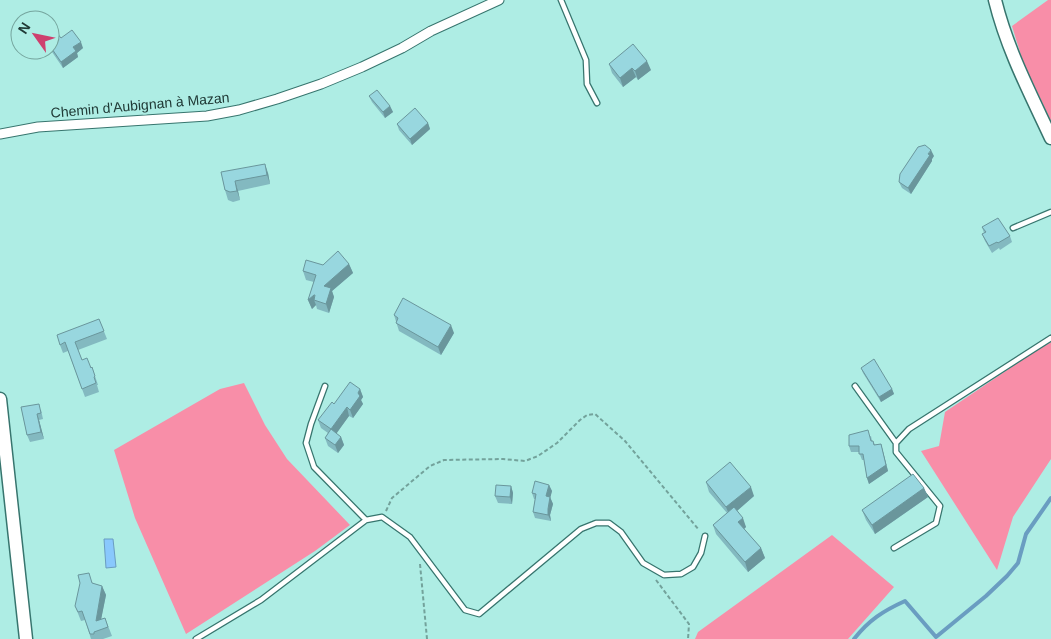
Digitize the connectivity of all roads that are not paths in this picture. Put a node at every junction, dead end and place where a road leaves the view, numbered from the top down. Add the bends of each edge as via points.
1 (499, 0) edge
2 (561, 0) edge
3 (995, 0) edge
4 (597, 103) dead end
5 (0, 134) edge
6 (1051, 138) edge
7 (1051, 212) edge
8 (1013, 228) dead end
9 (1051, 338) edge
10 (325, 386) dead end
11 (855, 386) dead end
12 (0, 399) edge
13 (896, 443) junction
14 (5, 481) edge
15 (366, 520) junction
16 (704, 536) road end
17 (894, 548) dead end
18 (26, 639) edge
19 (196, 639) edge

1 - 5 street, Chemin d'Aubignan à Mazan via 362,67 321,84 239,110 206,116 38,127
2 - 4 lane via 586,60 587,84
3 - 6 main road via 1013,56
7 - 8 lane
9 - 13 lane via 909,429
10 - 15 lane via 306,443 314,467
11 - 13 lane
12 - 14 main road
13 - 17 lane via 896,452 940,506 936,523
14 - 18 main road
15 - 16 lane via 382,517 410,537 465,610 478,614 581,529 596,523 609,524 621,532 642,564 664,575 680,574 693,567 701,553
15 - 19 lane via 261,600

